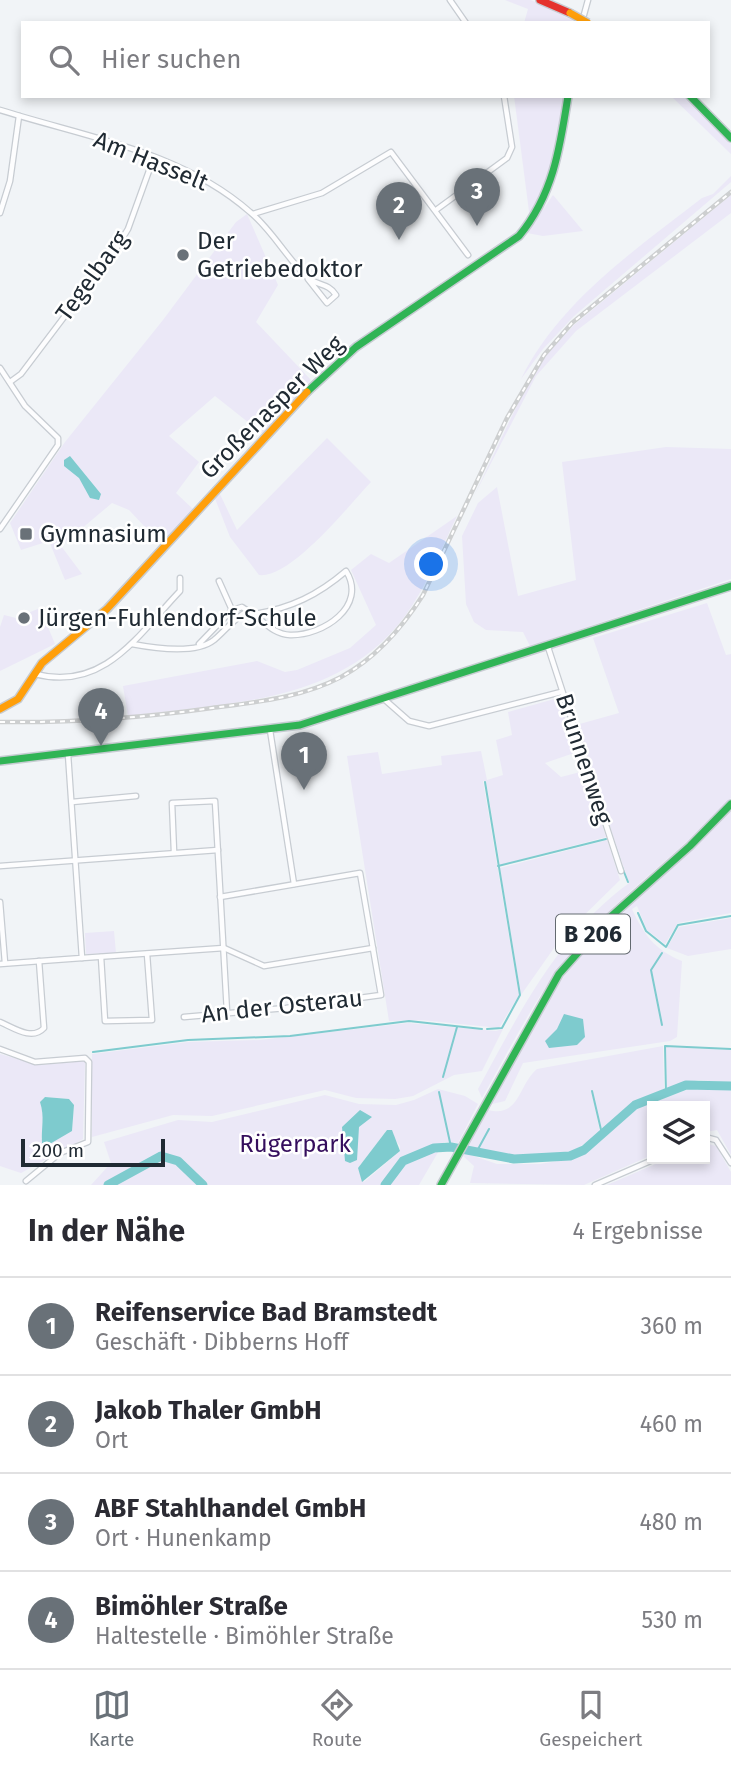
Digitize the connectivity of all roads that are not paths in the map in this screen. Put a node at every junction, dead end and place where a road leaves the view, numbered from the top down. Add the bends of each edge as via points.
1 (450, 0) edge
2 (540, 0) edge
3 (588, 0) edge
4 (465, 21) edge
5 (583, 21) edge
6 (584, 21) edge
7 (504, 98) edge
8 (568, 98) edge
9 (693, 98) edge
10 (0, 110) edge
11 (19, 116) junction
12 (731, 138) edge
13 (154, 157) junction
14 (436, 210) junction
15 (0, 213) edge
16 (253, 214) junction
17 (468, 255) dead end
18 (308, 279) junction
19 (0, 368) edge
20 (10, 382) junction
21 (0, 529) edge
22 (180, 578) dead end
23 (219, 581) dead end
24 (731, 586) edge
25 (232, 610) junction
26 (248, 611) junction
27 (256, 614) junction
28 (132, 644) junction
29 (199, 644) junction
30 (548, 647) junction
31 (34, 674) junction
32 (561, 692) junction
33 (384, 699) junction
34 (0, 709) edge
35 (270, 730) junction
36 (68, 754) junction
37 (0, 761) edge
38 (136, 796) dead end
39 (72, 802) junction
40 (731, 804) edge
41 (218, 850) junction
42 (174, 852) junction
43 (76, 859) junction
44 (0, 866) edge
45 (621, 871) dead end
46 (294, 884) junction
47 (220, 897) junction
48 (0, 902) edge
49 (224, 948) junction
50 (373, 948) junction
51 (147, 954) junction
52 (101, 957) junction
53 (82, 958) junction
54 (39, 961) junction
55 (2, 963) edge
56 (228, 1012) junction
57 (184, 1017) dead end
58 (0, 1022) edge
59 (0, 1049) edge
60 (710, 1138) edge
61 (647, 1162) edge
62 (731, 1163) edge
63 (26, 1181) dead end
64 (441, 1185) edge
65 (595, 1185) edge

1 - 4 street
2 - 6 street, bridge
3 - 5 street
7 - 14 street via 512,146 508,158
8 - 31 street, Großenasper Weg via 555,175 534,219 510,243 356,347 308,391 107,609
9 - 12 street
10 - 11 street, Am Hasselt
11 - 13 street, Am Hasselt
11 - 15 street
13 - 16 street, Am Hasselt via 212,184
13 - 20 street, Tegelbarg via 117,247 21,374
14 - 16 street via 391,152 322,193
14 - 17 street
16 - 18 street, Am Hasselt
18 - 18 street, Am Hasselt via 332,289 333,300 327,303
19 - 20 street
20 - 21 street via 25,406 58,438 58,445
22 - 28 street via 180,591
23 - 25 street
24 - 30 street
25 - 26 street via 242,607
25 - 29 street
26 - 27 street
26 - 29 street via 211,642
27 - 27 street via 266,626 288,635 316,630 348,606 354,588 345,571 311,597
28 - 29 street via 169,650
28 - 31 street via 99,670 74,679
30 - 32 street, Brunnenweg
30 - 33 street
31 - 34 street, Großenasper Weg via 18,699
32 - 33 street via 429,726 409,721
32 - 45 street, Brunnenweg
33 - 35 street
35 - 36 street
35 - 46 street
36 - 37 street
36 - 39 street
38 - 39 street
39 - 43 street
40 - 64 street, B 206 via 573,956 542,1002
41 - 42 street
41 - 42 street via 215,801 172,803
41 - 47 street
42 - 43 street
43 - 44 street
43 - 53 street
46 - 47 street
46 - 50 street via 360,873
47 - 49 street
48 - 55 street
49 - 50 street via 264,965
49 - 51 street
49 - 56 street
50 - 56 street, An der Osterau via 381,995
51 - 52 street
51 - 52 street via 152,1020 105,1021
52 - 53 street
53 - 54 street
54 - 55 street
54 - 58 street via 44,1027 30,1034
56 - 57 street, An der Osterau
59 - 63 street via 36,1062 80,1057 89,1065 88,1143 61,1153
60 - 62 street via 716,1140
61 - 65 street

